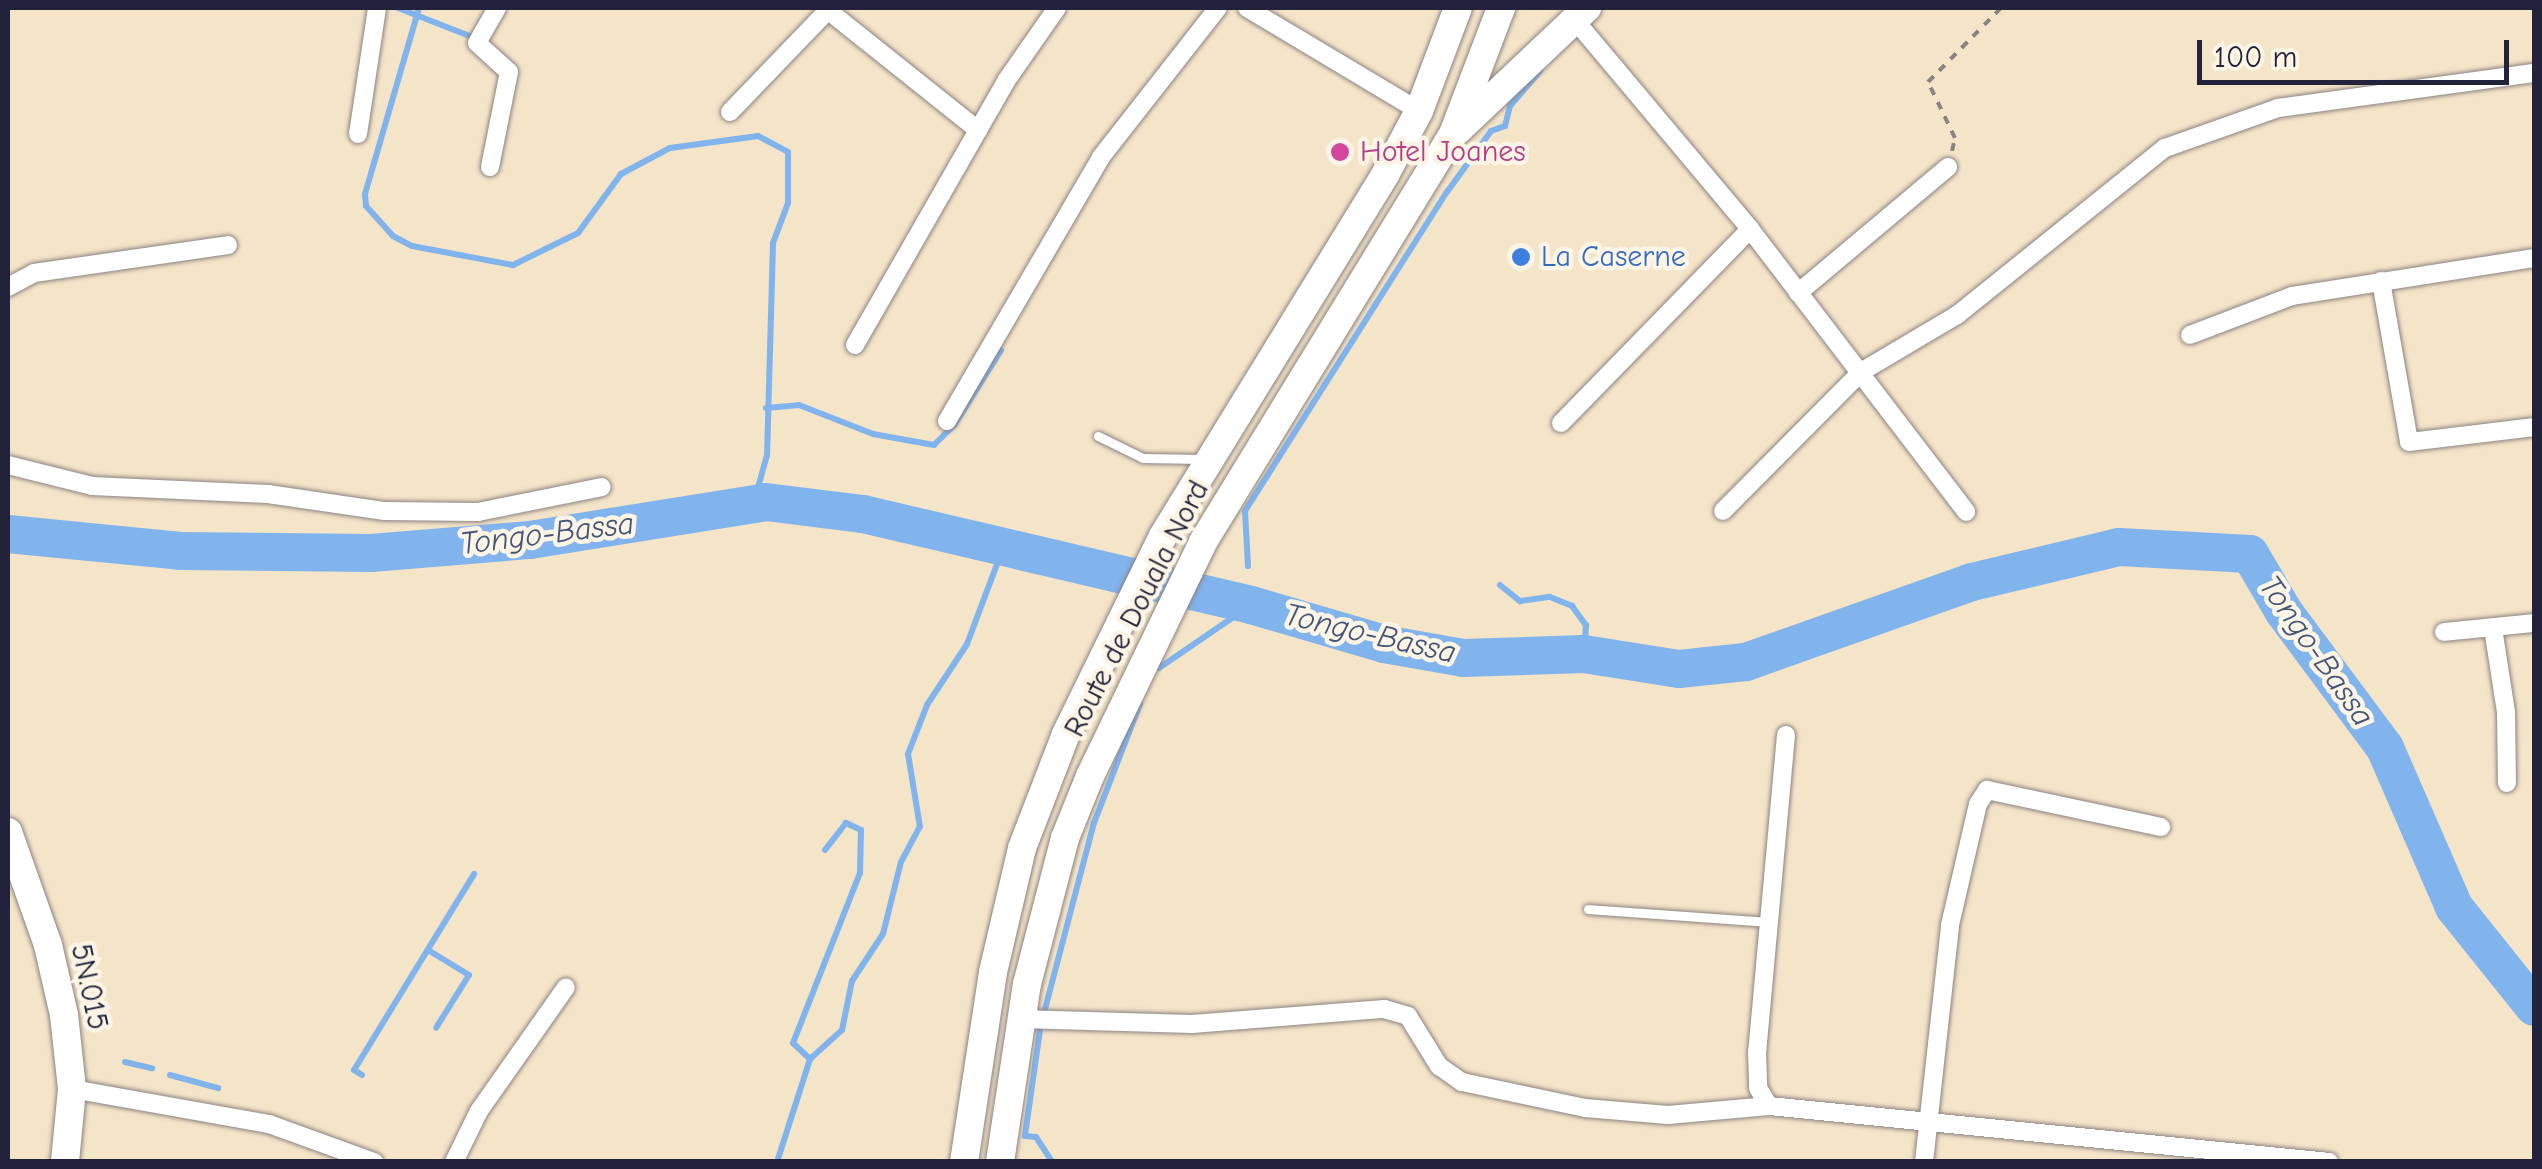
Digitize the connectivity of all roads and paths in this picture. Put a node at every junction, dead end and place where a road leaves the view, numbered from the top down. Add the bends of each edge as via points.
1 (378, 8) edge
2 (497, 8) edge
3 (828, 8) edge
4 (1057, 8) edge
5 (1218, 8) edge
6 (1247, 8) edge
7 (1458, 8) edge
8 (1501, 8) edge
9 (2001, 8) edge
10 (1580, 13) edge
11 (2534, 73) edge
12 (1419, 111) junction
13 (730, 112) dead end
14 (978, 130) junction
15 (358, 134) dead end
16 (1453, 134) junction
17 (1955, 138) dead end
18 (1948, 166) dead end
19 (490, 167) dead end
20 (1750, 229) junction
21 (228, 244) dead end
22 (2534, 258) edge
23 (2382, 281) junction
24 (8, 288) edge
25 (1798, 293) junction
26 (2190, 335) dead end
27 (855, 345) dead end
28 (1266, 369) junction
29 (1861, 372) junction
30 (1294, 388) junction
31 (946, 421) dead end
32 (1561, 423) dead end
33 (2534, 427) edge
34 (1098, 436) dead end
35 (1210, 459) junction
36 (8, 465) edge
37 (602, 487) dead end
38 (1723, 510) dead end
39 (1966, 512) dead end
40 (2534, 623) edge
41 (2492, 628) junction
42 (2444, 632) dead end
43 (1786, 735) dead end
44 (2507, 783) dead end
45 (2160, 827) dead end
46 (8, 832) edge
47 (1588, 909) dead end
48 (1769, 922) junction
49 (566, 986) dead end
50 (1020, 1019) junction
51 (72, 1089) junction
52 (1769, 1106) junction
53 (1927, 1120) junction
54 (65, 1162) edge
55 (374, 1162) edge
56 (454, 1162) edge
57 (964, 1162) edge
58 (1000, 1162) edge
59 (1924, 1162) edge
60 (2329, 1162) edge

1 - 15 street
2 - 19 street via 477,43 509,72
3 - 13 street
3 - 14 street
4 - 14 street
5 - 31 street via 1101,157
6 - 12 street
7 - 12 main road, Route de Douala Nord
8 - 16 main road
9 - 17 path via 1928,82
10 - 16 main road
10 - 20 street
11 - 29 street via 2278,108 2205,128 2115,181 1957,315
12 - 28 main road, Route de Douala Nord
14 - 27 street
16 - 30 main road, Route de Douala Nord
18 - 25 street
20 - 25 street
20 - 32 street
21 - 24 street via 34,274
22 - 23 street
23 - 26 street via 2292,296
23 - 33 street via 2409,442
25 - 29 street
28 - 30 main road
28 - 35 main road, Route de Douala Nord
29 - 38 street
29 - 39 street
30 - 50 main road, Route de Douala Nord via 1203,542 1065,838
34 - 35 lane via 1143,458
35 - 57 main road, Route de Douala Nord via 1163,536 1066,734 1022,848 993,972
36 - 37 street via 92,486 268,494 386,510 478,512
40 - 41 street
41 - 42 street
41 - 44 street via 2506,712
43 - 48 street
45 - 53 street via 1987,790 1950,925
46 - 51 main road, 5N.015 via 48,945
47 - 48 lane
48 - 52 street via 1757,1052 1758,1088
49 - 56 street via 478,1111
50 - 52 street via 1192,1024 1384,1009 1408,1016 1440,1066 1462,1082 1585,1108 1668,1115
50 - 58 main road, Route de Douala Nord
51 - 54 main road, 5N.015
51 - 55 street via 269,1124
52 - 53 street
53 - 59 street
53 - 60 street

